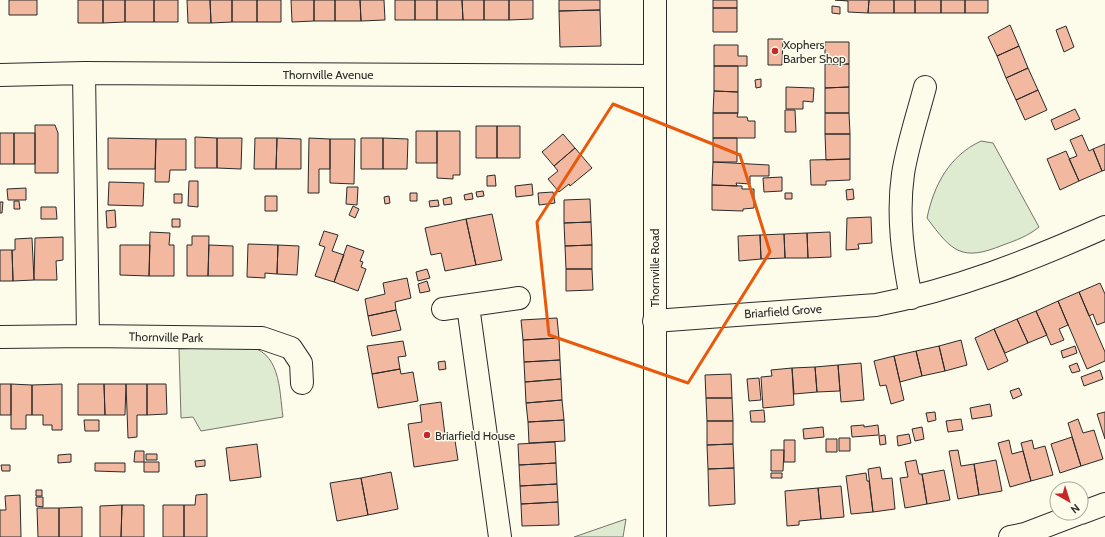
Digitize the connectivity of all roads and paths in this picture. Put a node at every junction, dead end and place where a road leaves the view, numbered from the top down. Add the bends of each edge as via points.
1 (655, 0) edge
2 (84, 73) junction
3 (0, 75) edge
4 (655, 76) junction
5 (925, 87) dead end
6 (1105, 227) edge
7 (520, 298) dead end
8 (911, 298) junction
9 (468, 306) junction
10 (443, 309) dead end
11 (654, 321) junction
12 (88, 336) junction
13 (0, 337) edge
14 (302, 384) dead end
15 (1105, 504) edge
16 (1089, 510) edge
17 (1059, 521) edge
18 (500, 537) edge
19 (655, 537) edge
20 (1010, 537) edge

1 - 4 street, Thornville Road
2 - 3 street, Thornville Avenue
2 - 4 street, Thornville Avenue
2 - 12 street
4 - 11 street, Thornville Road
5 - 8 street via 903,173 901,232
6 - 8 street, Briarfield Grove via 1038,256 951,287
7 - 9 street
8 - 11 street, Briarfield Grove via 876,305
9 - 10 street
9 - 18 street
11 - 19 street, Thornville Road
12 - 13 street, Thornville Park
12 - 14 street, Thornville Park via 262,338 291,348 301,363
15 - 16 street
17 - 20 street

